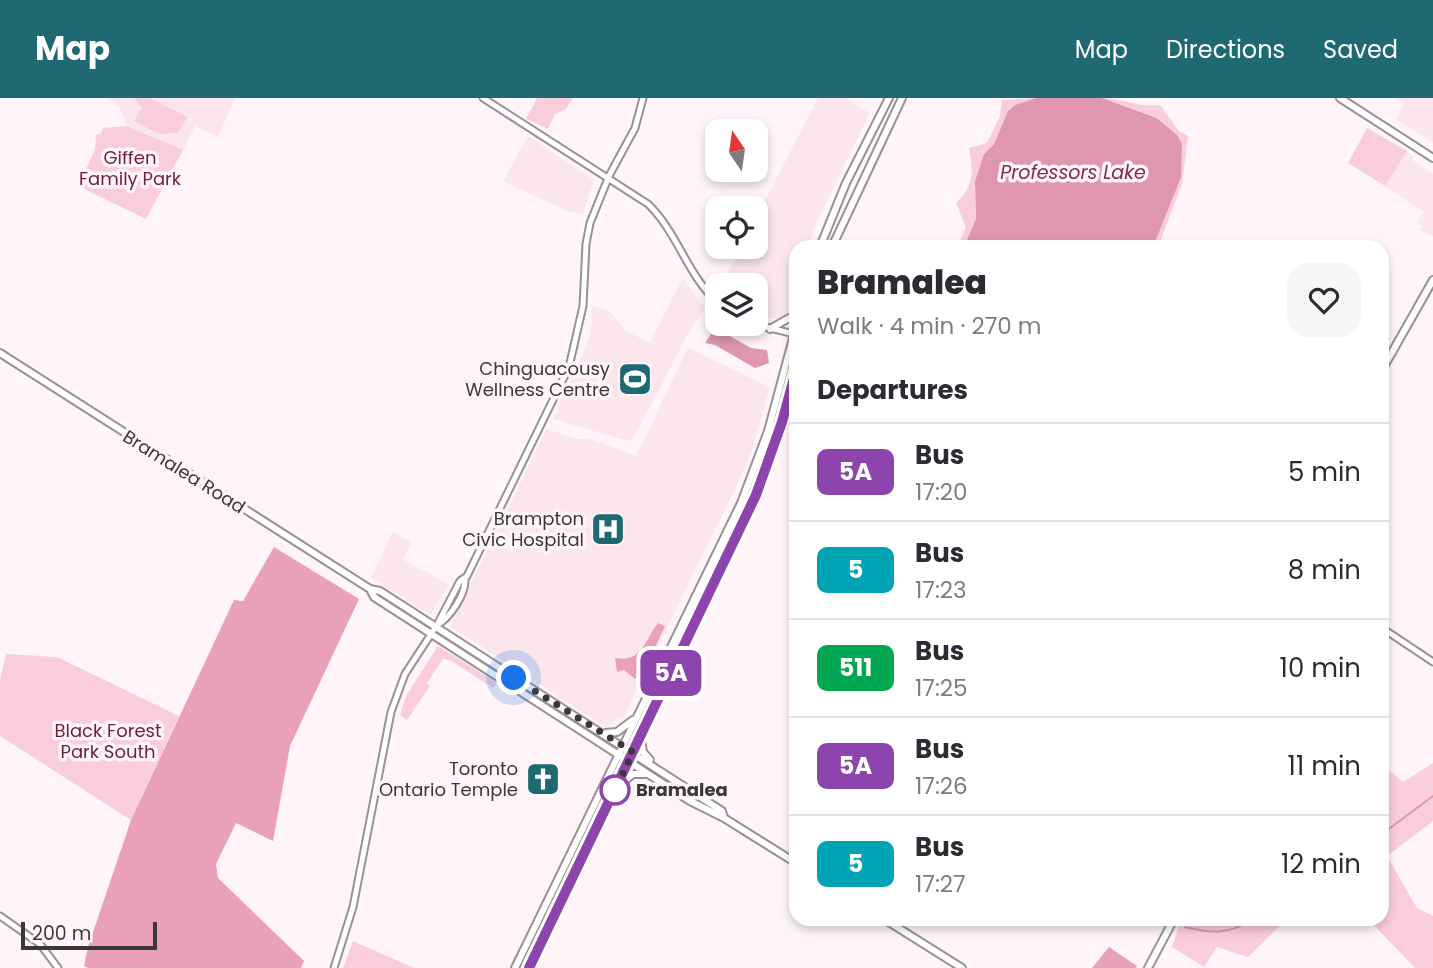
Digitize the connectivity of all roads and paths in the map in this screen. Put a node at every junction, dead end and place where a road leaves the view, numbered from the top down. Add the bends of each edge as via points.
1 (483, 98) edge
2 (643, 98) edge
3 (889, 98) edge
4 (902, 98) edge
5 (1340, 98) edge
6 (1433, 158) edge
7 (609, 176) junction
8 (823, 240) edge
9 (835, 240) edge
10 (1433, 280) edge
11 (705, 288) edge
12 (789, 318) edge
13 (770, 329) joint
14 (789, 330) edge
15 (789, 352) edge
16 (0, 353) edge
17 (1389, 358) edge
18 (789, 396) edge
19 (370, 589) junction
20 (437, 626) junction
21 (1389, 633) edge
22 (432, 634) junction
23 (1433, 662) edge
24 (634, 719) junction
25 (601, 731) junction
26 (641, 734) junction
27 (621, 745) junction
28 (633, 752) junction
29 (617, 754) junction
30 (628, 761) junction
31 (659, 768) junction
32 (649, 775) junction
33 (615, 790) junction
34 (724, 818) junction
35 (789, 859) edge
36 (0, 916) edge
37 (895, 926) edge
38 (1170, 926) edge
39 (58, 968) edge
40 (334, 968) edge
41 (515, 968) edge
42 (529, 968) edge
43 (962, 968) edge
44 (1148, 968) edge

1 - 7 street
2 - 7 street via 635,128
3 - 8 main road
4 - 9 main road
5 - 6 main road
7 - 11 street via 661,216 690,270
7 - 20 street via 590,223 583,306 569,366 456,605
10 - 17 main road
12 - 13 main road
13 - 14 street
15 - 24 main road via 768,431 741,502
16 - 19 main road, Bramalea Road
18 - 26 main road via 756,495
19 - 20 main road, Bramalea Road
19 - 22 main road, Bramalea Road via 374,597
20 - 22 street
20 - 25 main road, Bramalea Road
21 - 23 street
22 - 29 main road, Bramalea Road
22 - 40 street via 405,674 391,712 353,907
24 - 25 main road via 617,732
24 - 27 main road
25 - 27 main road, Bramalea Road
26 - 28 main road
26 - 31 main road via 643,752
27 - 28 main road, Bramalea Road
27 - 29 main road
28 - 30 main road
28 - 31 main road, Bramalea Road
29 - 30 main road, Bramalea Road
29 - 41 main road
30 - 32 main road, Bramalea Road
30 - 33 main road
31 - 34 main road, Bramalea Road via 722,811
32 - 33 main road via 630,775
32 - 34 main road, Bramalea Road
33 - 42 main road
34 - 35 main road, Bramalea Road
36 - 39 street via 40,944
37 - 43 main road
38 - 44 main road

